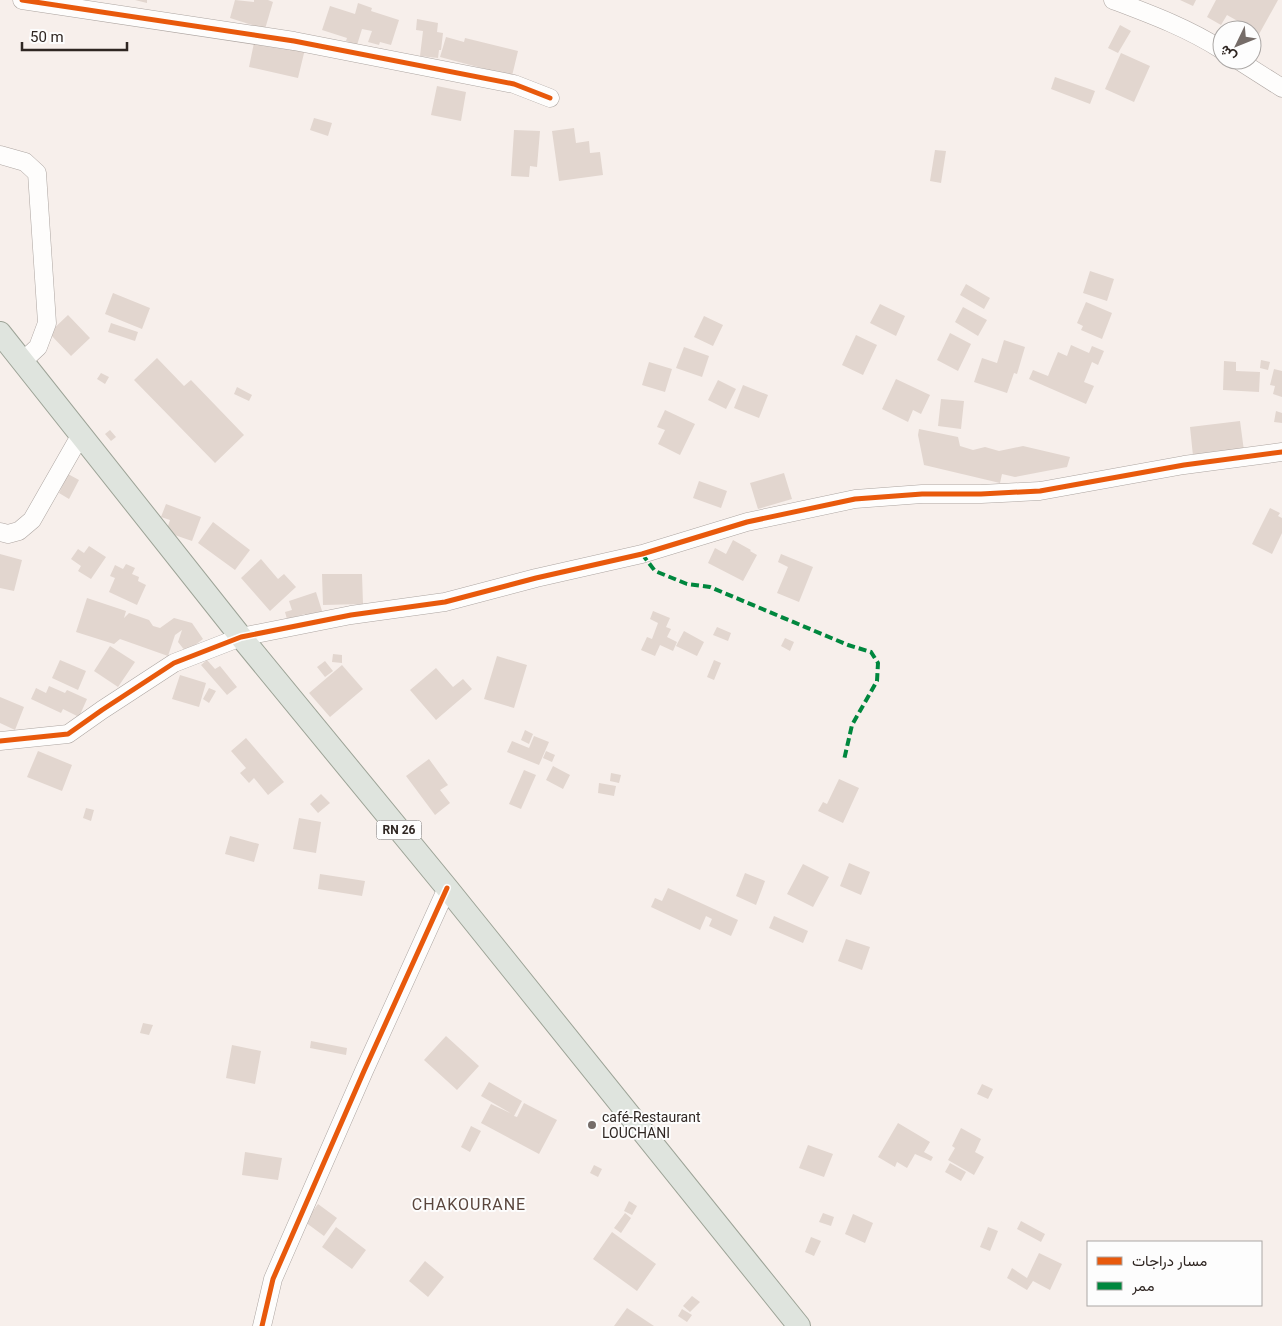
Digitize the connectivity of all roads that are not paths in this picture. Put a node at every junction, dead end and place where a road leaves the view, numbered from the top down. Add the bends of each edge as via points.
1 (22, 0) edge
2 (1113, 0) edge
3 (1212, 43) edge
4 (1254, 70) edge
5 (1282, 88) edge
6 (550, 98) dead end
7 (0, 155) edge
8 (0, 332) edge
9 (23, 360) junction
10 (80, 436) junction
11 (1282, 452) edge
12 (0, 532) edge
13 (241, 637) junction
14 (0, 741) edge
15 (447, 888) junction
16 (262, 1326) edge
17 (799, 1326) edge

1 - 6 street via 294,41 514,84
2 - 3 street
4 - 5 street
7 - 9 street via 25,162 37,173 47,323 38,347
8 - 9 main road, RN 26
9 - 10 main road, RN 26
10 - 12 street via 32,520 19,531
10 - 13 main road, RN 26
11 - 13 street via 1040,491 855,499 747,522 642,554 445,602 351,615
13 - 14 street via 174,663 68,734
13 - 15 main road, RN 26
15 - 16 street via 273,1279
15 - 17 main road, RN 26

